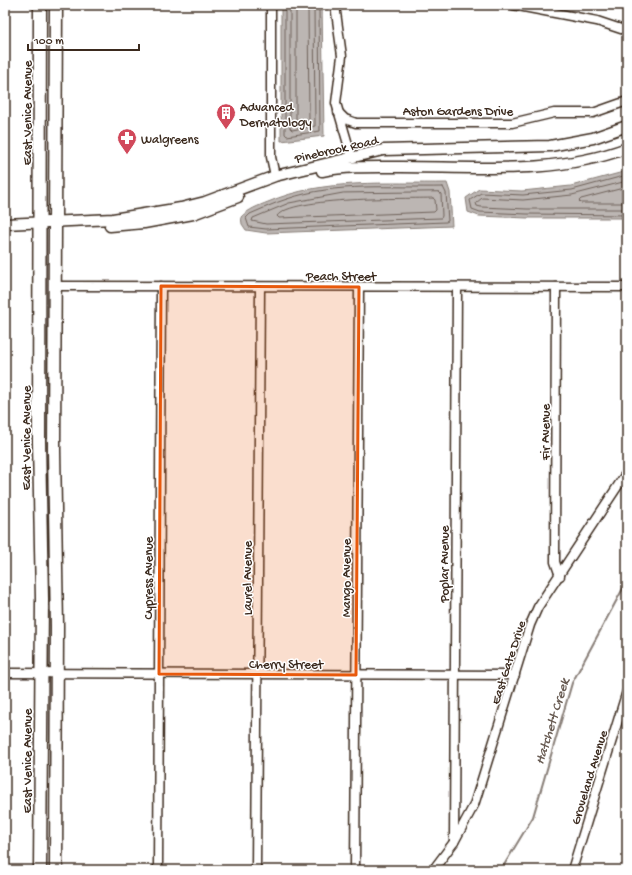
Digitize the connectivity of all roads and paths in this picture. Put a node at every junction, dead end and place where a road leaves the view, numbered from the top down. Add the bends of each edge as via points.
1 (40, 5) edge
2 (53, 5) edge
3 (271, 5) edge
4 (335, 5) edge
5 (513, 5) edge
6 (627, 31) edge
7 (627, 101) edge
8 (338, 112) junction
9 (356, 123) junction
10 (627, 126) edge
11 (346, 134) junction
12 (627, 148) edge
13 (352, 158) junction
14 (275, 176) junction
15 (144, 219) junction
16 (55, 222) junction
17 (40, 223) junction
18 (5, 224) edge
19 (54, 286) junction
20 (161, 286) junction
21 (260, 287) junction
22 (359, 287) junction
23 (457, 287) junction
24 (556, 287) junction
25 (627, 287) edge
26 (627, 472) edge
27 (560, 576) junction
28 (5, 673) edge
29 (41, 674) junction
30 (159, 674) junction
31 (257, 674) junction
32 (57, 675) junction
33 (356, 675) junction
34 (455, 675) junction
35 (515, 675) junction
36 (627, 691) edge
37 (454, 842) junction
38 (40, 870) edge
39 (56, 870) edge
40 (158, 870) edge
41 (256, 870) edge
42 (355, 870) edge
43 (433, 870) edge
44 (572, 870) edge

1 - 17 main road, East Venice Avenue
2 - 16 main road
3 - 14 street via 271,163
4 - 8 street via 342,52 336,100
5 - 6 street via 597,21
7 - 9 street, Aston Gardens Drive via 593,113 554,113 512,123
8 - 9 street via 345,119
8 - 11 street
9 - 11 street
10 - 13 street, Pinebrook Road via 593,138 550,146 395,149 375,151
11 - 13 street
12 - 15 street, Pinebrook Road via 587,160 545,166 330,169 273,184 193,214
13 - 14 street, Pinebrook Road
14 - 15 street, Pinebrook Road via 204,202
15 - 16 street, Pinebrook Road via 74,226
16 - 17 street, Pinebrook Road
16 - 19 main road
17 - 18 street, Pinebrook Road
17 - 29 main road, East Venice Avenue
19 - 20 street, Peach Street
19 - 32 main road
20 - 21 street, Peach Street
20 - 30 street, Cypress Avenue
21 - 22 street, Peach Street
21 - 31 street, Laurel Avenue
22 - 23 street, Peach Street
22 - 33 street, Mango Avenue
23 - 24 street, Peach Street
23 - 34 street, Poplar Avenue
24 - 25 street, Peach Street
24 - 27 street, Fir Avenue via 555,562
26 - 27 street, East Gate Drive
27 - 35 street, East Gate Drive via 534,616
28 - 29 street, Cherry Street
29 - 32 street, Cherry Street
29 - 38 main road, East Venice Avenue
30 - 31 street, Cherry Street
30 - 32 street, Cherry Street
30 - 40 street, Cypress Avenue
31 - 33 street, Cherry Street
31 - 41 street, Laurel Avenue
32 - 39 main road
33 - 34 street, Cherry Street
33 - 42 street, Mango Avenue
34 - 35 street, Cherry Street
34 - 37 street, Poplar Avenue
35 - 37 street, East Gate Drive via 479,792
36 - 44 street, Groveland Avenue
37 - 43 street, East Gate Drive

